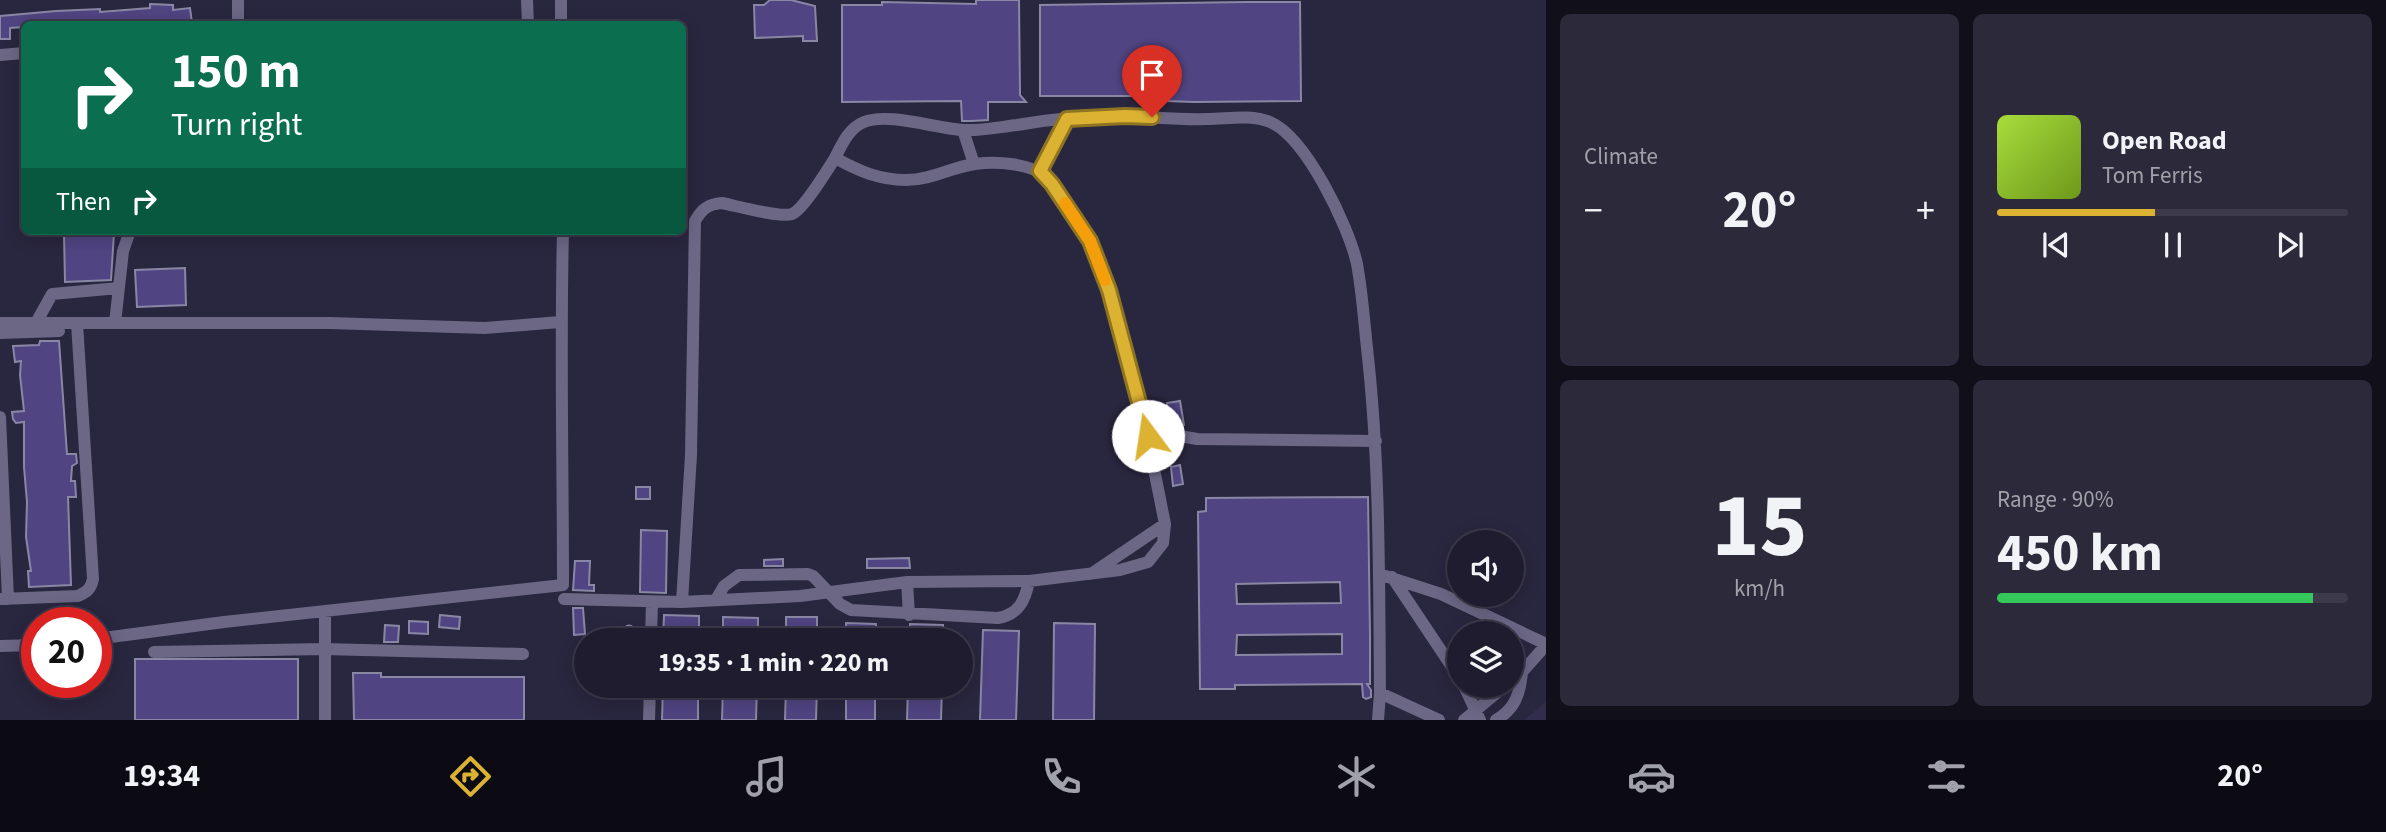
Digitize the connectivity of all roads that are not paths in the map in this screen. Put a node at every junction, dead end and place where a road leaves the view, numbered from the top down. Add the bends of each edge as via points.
1 (238, 0) edge
2 (527, 0) edge
3 (561, 0) edge
4 (238, 21) edge
5 (528, 21) edge
6 (561, 21) edge
7 (21, 53) edge
8 (0, 55) edge
9 (1067, 119) junction
10 (963, 130) junction
11 (835, 158) junction
12 (974, 164) junction
13 (1040, 171) junction
14 (129, 235) edge
15 (563, 235) edge
16 (119, 288) junction
17 (560, 322) junction
18 (0, 323) edge
19 (36, 323) junction
20 (115, 323) junction
21 (169, 326) junction
22 (77, 327) junction
23 (0, 333) edge
24 (0, 417) edge
25 (1148, 436) junction
26 (1376, 441) junction
27 (1165, 524) junction
28 (1091, 574) junction
29 (1385, 575) junction
30 (1029, 581) junction
31 (906, 582) junction
32 (828, 592) junction
33 (718, 598) junction
34 (4, 599) edge
35 (564, 599) dead end
36 (652, 602) junction
37 (682, 602) junction
38 (325, 611) junction
39 (909, 615) junction
40 (651, 628) edge
41 (112, 637) edge
42 (1546, 644) edge
43 (21, 645) edge
44 (0, 646) edge
45 (324, 649) junction
46 (154, 652) dead end
47 (523, 654) dead end
48 (1447, 661) edge
49 (1524, 668) edge
50 (1380, 692) junction
51 (650, 698) edge
52 (1470, 698) edge
53 (1493, 698) edge
54 (1516, 698) edge
55 (1478, 714) edge
56 (325, 720) edge
57 (649, 720) edge
58 (1378, 720) edge
59 (1439, 720) edge
60 (1464, 720) edge
61 (1496, 720) edge

1 - 4 street
2 - 5 street
3 - 6 street
7 - 8 street
9 - 10 street
9 - 13 street
9 - 26 street via 1245,117 1272,123 1300,147 1339,216 1356,262
10 - 11 street via 875,119 856,126
10 - 12 street
11 - 12 street via 873,177 909,180
11 - 37 street via 793,214 722,203 700,212 695,221 691,455
12 - 13 street
13 - 25 street via 1090,241 1109,290
14 - 16 street
15 - 17 street
16 - 19 street via 52,294
16 - 20 street
17 - 21 street via 465,334 330,326
17 - 38 street via 563,585
18 - 19 street
19 - 22 street
20 - 21 street
20 - 22 street
21 - 22 street
22 - 23 street
22 - 34 street via 92,586 78,596
24 - 34 street
25 - 26 street
25 - 27 street
26 - 29 street
27 - 28 street
27 - 28 street via 1163,543 1148,562
28 - 30 street
29 - 42 street via 1441,594
29 - 48 street
29 - 50 street
30 - 31 street
30 - 39 street via 1023,604 1008,616
31 - 32 street
31 - 39 street
32 - 33 street
32 - 33 street via 808,574 739,575 724,586
32 - 39 street via 850,610
33 - 37 street
35 - 36 street
36 - 37 street
36 - 40 street
38 - 41 street
38 - 45 street
42 - 49 street
43 - 44 street
45 - 46 street
45 - 47 street
45 - 56 street
50 - 58 street
50 - 59 street
51 - 57 street
52 - 55 street
53 - 55 street
54 - 61 street via 1511,709
55 - 60 street

